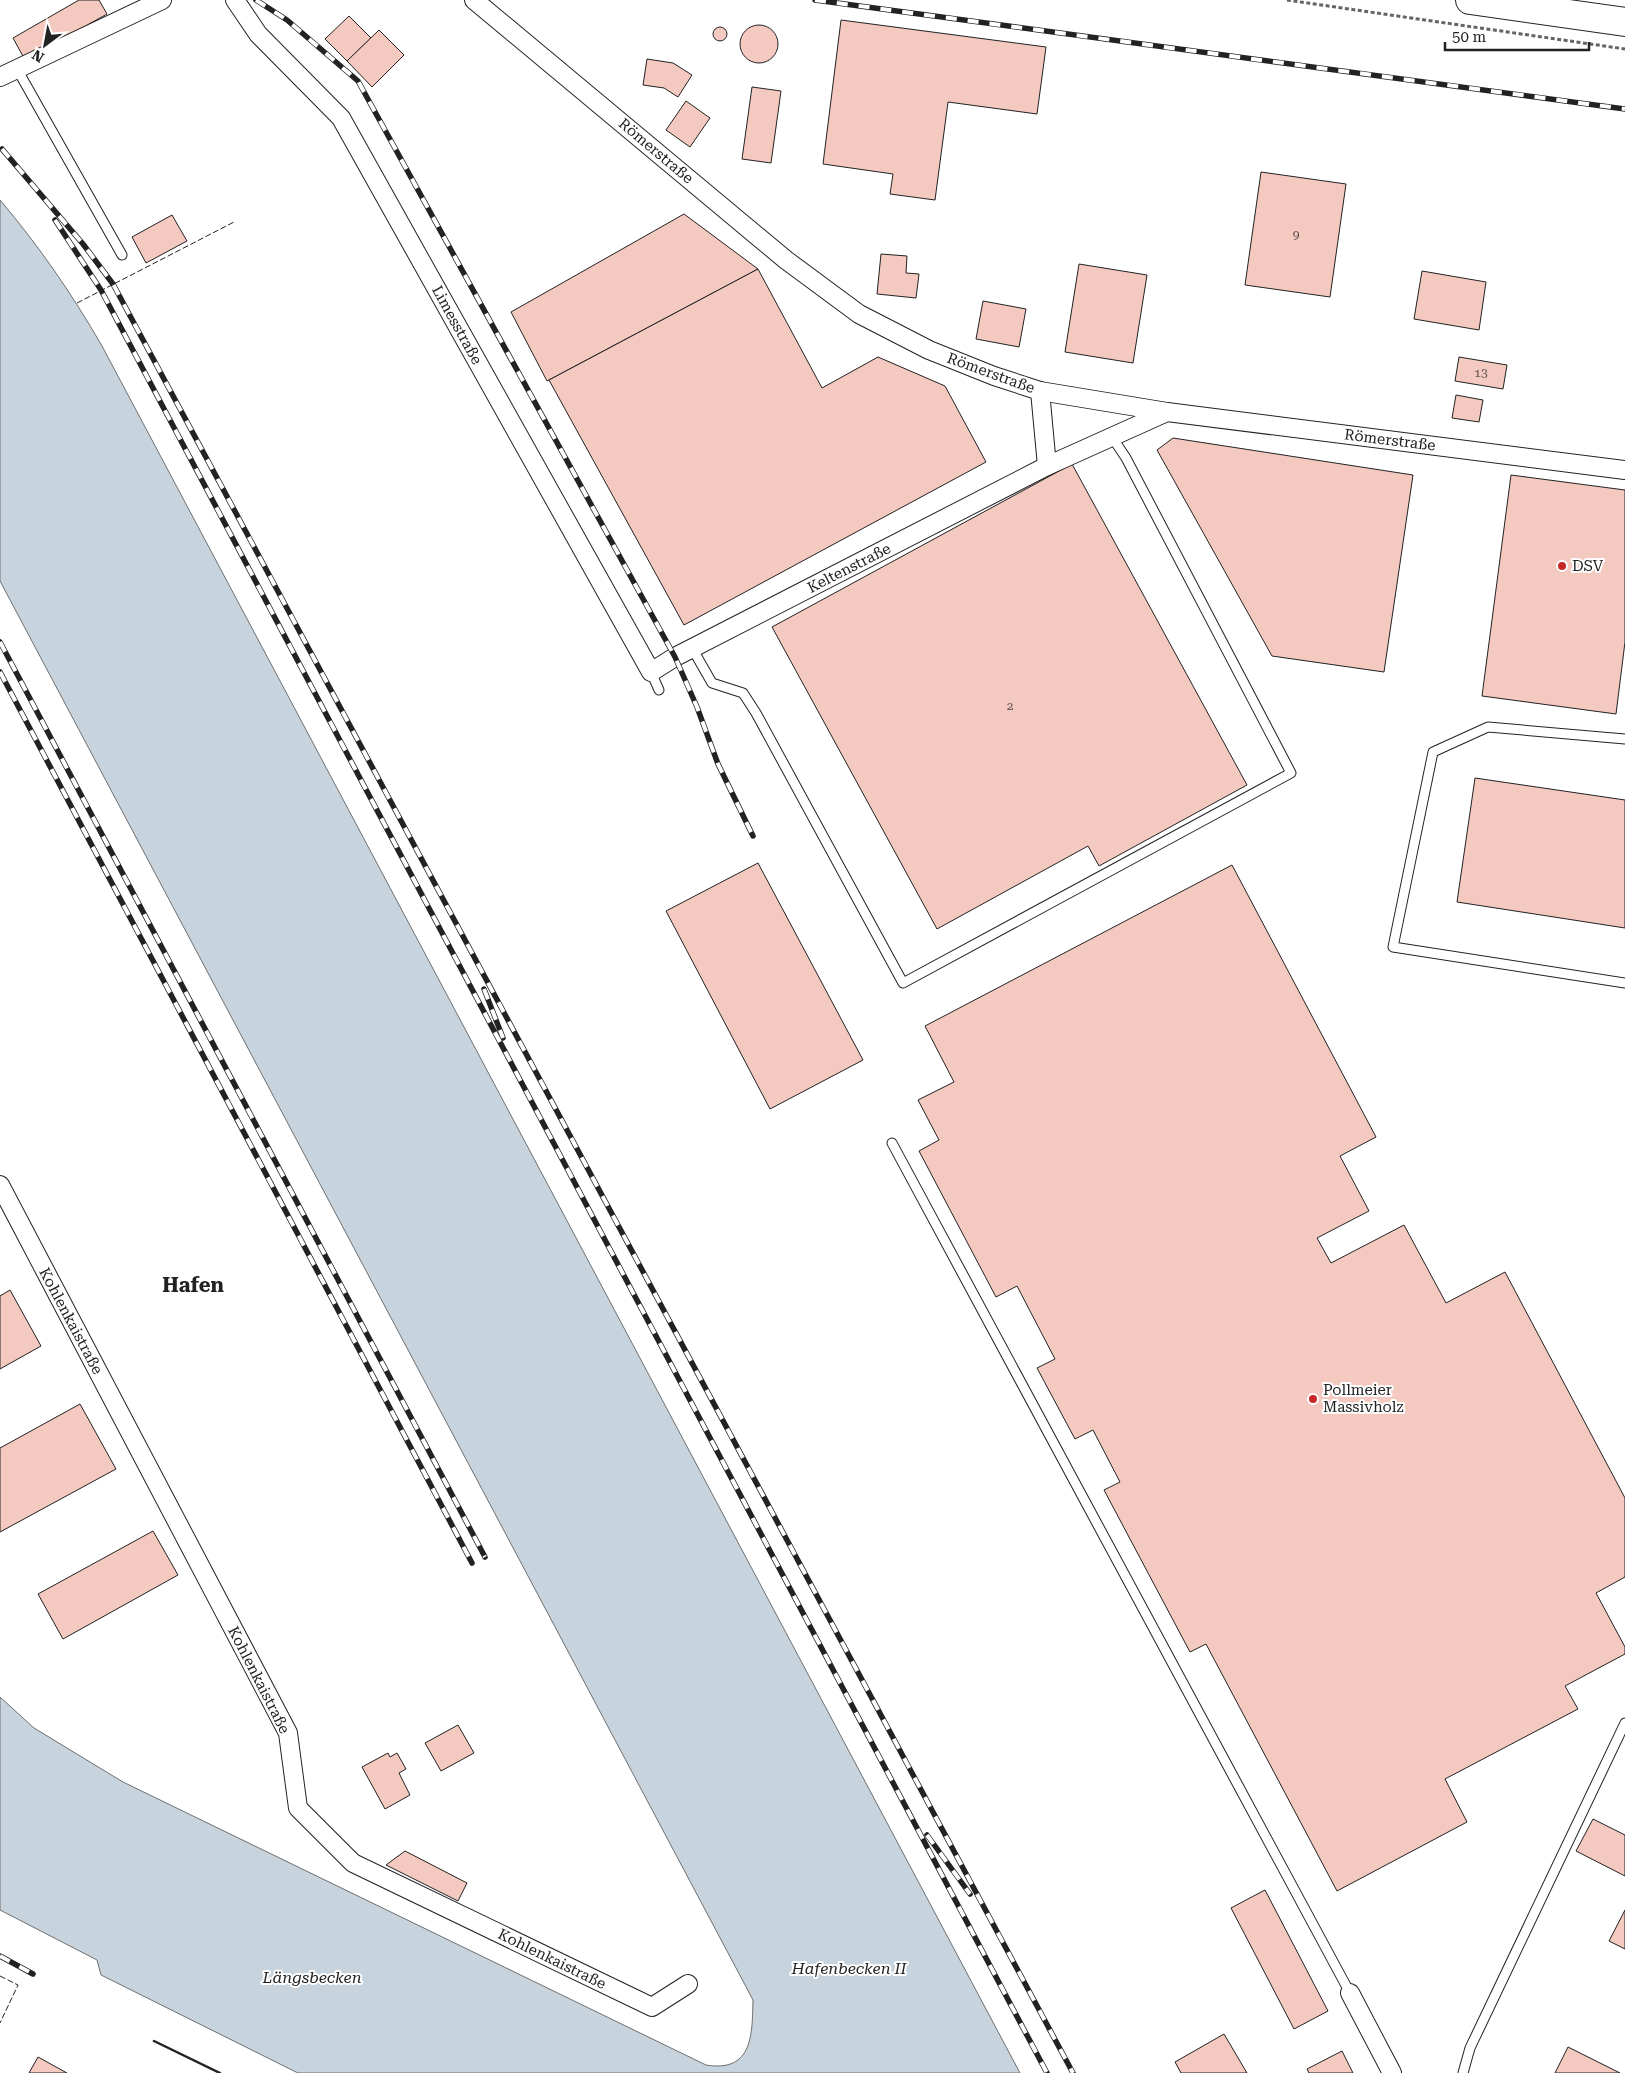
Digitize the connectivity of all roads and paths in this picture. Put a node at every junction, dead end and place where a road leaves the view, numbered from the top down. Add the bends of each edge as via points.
1 (162, 0) edge
2 (235, 0) edge
3 (474, 0) edge
4 (1287, 0) edge
5 (1470, 0) edge
6 (1625, 22) edge
7 (1625, 48) edge
8 (17, 69) junction
9 (0, 77) edge
10 (122, 255) dead end
11 (1040, 391) junction
12 (1167, 412) junction
13 (1112, 437) junction
14 (1048, 466) junction
15 (1625, 470) edge
16 (692, 648) junction
17 (651, 672) junction
18 (660, 690) dead end
19 (1625, 739) edge
20 (1625, 983) edge
21 (892, 1143) dead end
22 (0, 1185) edge
23 (1625, 1723) edge
24 (688, 1984) dead end
25 (1350, 1992) joint
26 (1392, 2073) edge
27 (1463, 2073) edge

1 - 8 street
2 - 17 street, Limesstraße via 258,34 341,118
3 - 11 street, Römerstraße via 786,260 860,314 929,350
4 - 7 path
5 - 6 main road
8 - 9 street
8 - 10 lane
11 - 12 street, Römerstraße
11 - 14 street
12 - 13 street, Keltenstraße
12 - 15 street, Römerstraße
13 - 14 street, Keltenstraße
13 - 16 lane via 1292,773 903,983 756,713 743,693 712,683
14 - 16 street, Keltenstraße
16 - 17 street, Keltenstraße
17 - 18 lane
19 - 20 lane via 1488,727 1433,752 1393,947
21 - 25 lane
22 - 24 street, Kohlenkaistraße via 288,1733 298,1808 353,1863 652,2007
23 - 27 lane via 1470,2048
25 - 26 street

